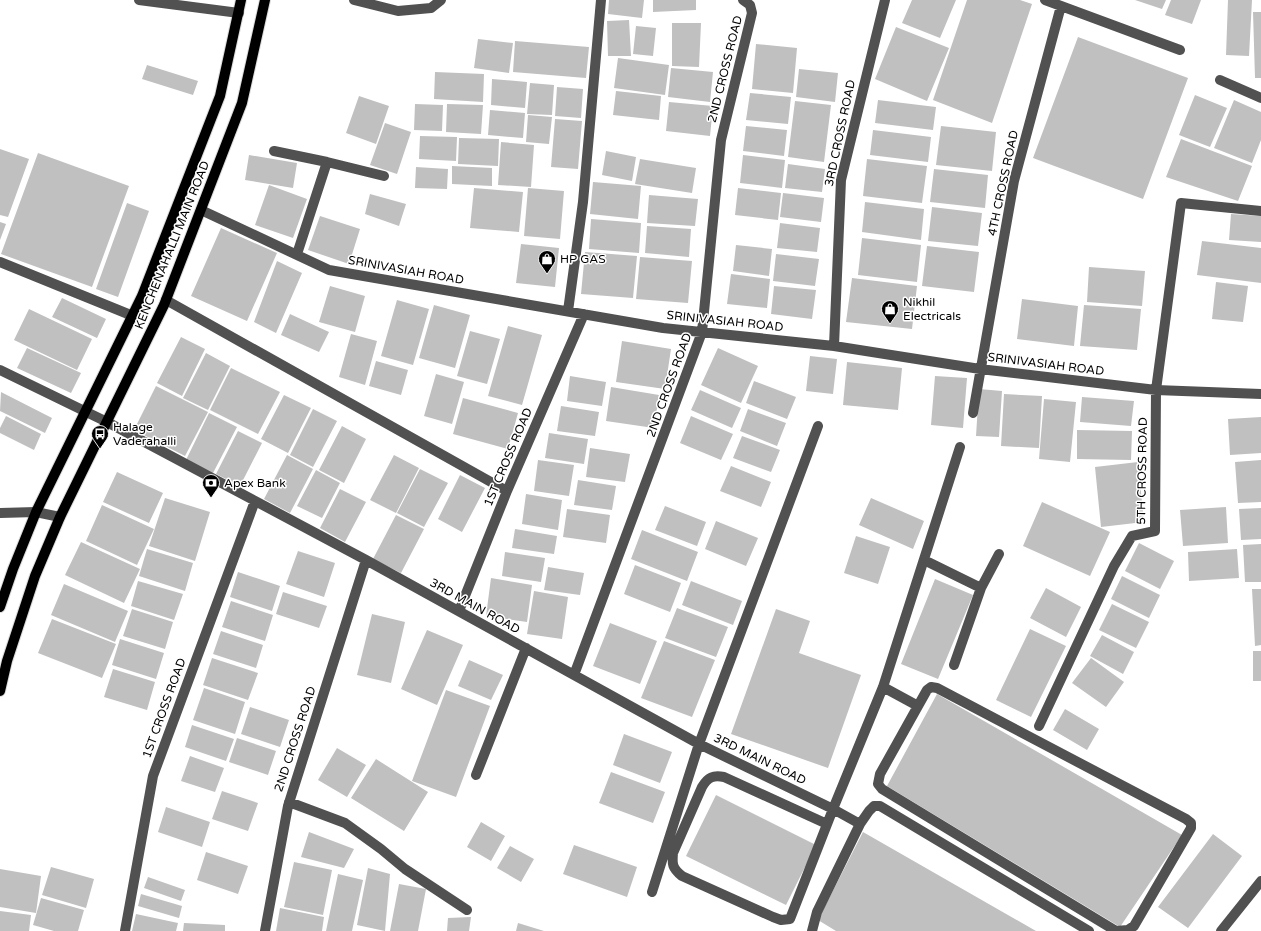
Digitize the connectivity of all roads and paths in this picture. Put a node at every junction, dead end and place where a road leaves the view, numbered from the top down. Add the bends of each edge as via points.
1 (139, 0) edge
2 (241, 0) edge
3 (265, 0) edge
4 (354, 0) edge
5 (441, 0) edge
6 (601, 0) edge
7 (743, 0) edge
8 (884, 0) edge
9 (1045, 0) edge
10 (1061, 6) junction
11 (239, 13) junction
12 (1180, 50) dead end
13 (1220, 80) dead end
14 (1261, 98) edge
15 (274, 151) dead end
16 (327, 162) junction
17 (384, 176) dead end
18 (201, 210) junction
19 (1261, 211) edge
20 (296, 254) junction
21 (0, 262) edge
22 (166, 300) junction
23 (568, 312) junction
24 (584, 314) junction
25 (133, 316) junction
26 (702, 332) junction
27 (834, 346) junction
28 (980, 369) junction
29 (0, 370) edge
30 (1156, 390) junction
31 (1261, 394) edge
32 (86, 412) junction
33 (973, 413) dead end
34 (107, 422) junction
35 (818, 426) dead end
36 (960, 447) dead end
37 (507, 491) junction
38 (255, 502) junction
39 (36, 512) junction
40 (0, 513) edge
41 (60, 517) junction
42 (999, 554) dead end
43 (366, 560) junction
44 (924, 560) junction
45 (981, 588) junction
46 (0, 607) edge
47 (459, 611) junction
48 (526, 648) junction
49 (954, 665) dead end
50 (574, 675) junction
51 (883, 687) junction
52 (0, 691) edge
53 (918, 706) junction
54 (1039, 726) dead end
55 (699, 744) junction
56 (476, 775) dead end
57 (289, 802) junction
58 (832, 809) junction
59 (827, 824) junction
60 (860, 824) junction
61 (1261, 881) edge
62 (652, 892) dead end
63 (468, 910) dead end
64 (125, 931) edge
65 (265, 931) edge
66 (812, 931) edge
67 (1089, 931) edge
68 (1221, 931) edge

1 - 11 street
2 - 11 main road, KENCHENAHALLI MAIN ROAD
3 - 18 main road, KENCHENAHALLI MAIN ROAD via 242,104
4 - 5 street via 398,11 431,8
6 - 23 street via 583,202
7 - 26 street, 2ND CROSS ROAD via 750,5 752,13 721,140
8 - 27 street, 3RD CROSS ROAD via 841,180
9 - 10 street
10 - 12 street
10 - 28 street, 4TH CROSS ROAD via 1014,181
11 - 25 main road, KENCHENAHALLI MAIN ROAD via 220,96
13 - 14 street
15 - 16 street
16 - 17 street
16 - 20 street
18 - 20 street, SRINIVASIAH ROAD
18 - 22 main road, KENCHENAHALLI MAIN ROAD
19 - 30 street, 5TH CROSS ROAD via 1181,203
20 - 23 street, SRINIVASIAH ROAD via 329,270
21 - 25 street
22 - 34 main road, KENCHENAHALLI MAIN ROAD
22 - 37 street
23 - 24 street, SRINIVASIAH ROAD
24 - 26 street, SRINIVASIAH ROAD
24 - 37 street, 1ST CROSS ROAD
25 - 32 main road, KENCHENAHALLI MAIN ROAD
26 - 27 street, SRINIVASIAH ROAD
26 - 50 street, 2ND CROSS ROAD
27 - 28 street, SRINIVASIAH ROAD
28 - 30 street, SRINIVASIAH ROAD
28 - 33 street, 4TH CROSS ROAD
29 - 32 street, 3RD MAIN ROAD
30 - 31 street, SRINIVASIAH ROAD
30 - 54 street, 5TH CROSS ROAD via 1155,531 1132,536 1114,566
32 - 34 street, 3RD MAIN ROAD
32 - 39 main road, KENCHENAHALLI MAIN ROAD
34 - 38 street, 3RD MAIN ROAD
34 - 41 main road, KENCHENAHALLI MAIN ROAD
35 - 55 street
36 - 44 street
37 - 47 street, 1ST CROSS ROAD
38 - 43 street, 3RD MAIN ROAD
38 - 64 street, 1ST CROSS ROAD via 153,776
39 - 40 street
39 - 41 street
39 - 46 main road, KENCHENAHALLI MAIN ROAD
41 - 52 main road, KENCHENAHALLI MAIN ROAD via 35,576 7,661
42 - 45 street
43 - 47 street, 3RD MAIN ROAD
43 - 57 street, 2ND CROSS ROAD
44 - 45 street
44 - 51 street
45 - 49 street
47 - 48 street, 3RD MAIN ROAD
48 - 50 street, 3RD MAIN ROAD
48 - 56 street
50 - 55 street, 3RD MAIN ROAD
51 - 53 street
51 - 58 street
53 - 53 street via 927,690 931,687 937,688 1191,823 1191,828 1134,926 1128,930 1116,931 882,789 878,784 880,774
55 - 58 street, 3RD MAIN ROAD
55 - 62 street
57 - 63 street via 345,823 405,869
57 - 65 street, 2ND CROSS ROAD
58 - 59 street
58 - 60 street, 3RD MAIN ROAD
59 - 59 street via 724,777 715,776 702,787 673,853 672,863 682,876 773,917 781,920 790,919
60 - 66 street via 817,912
60 - 67 street via 868,811 874,806 880,806
61 - 68 street

